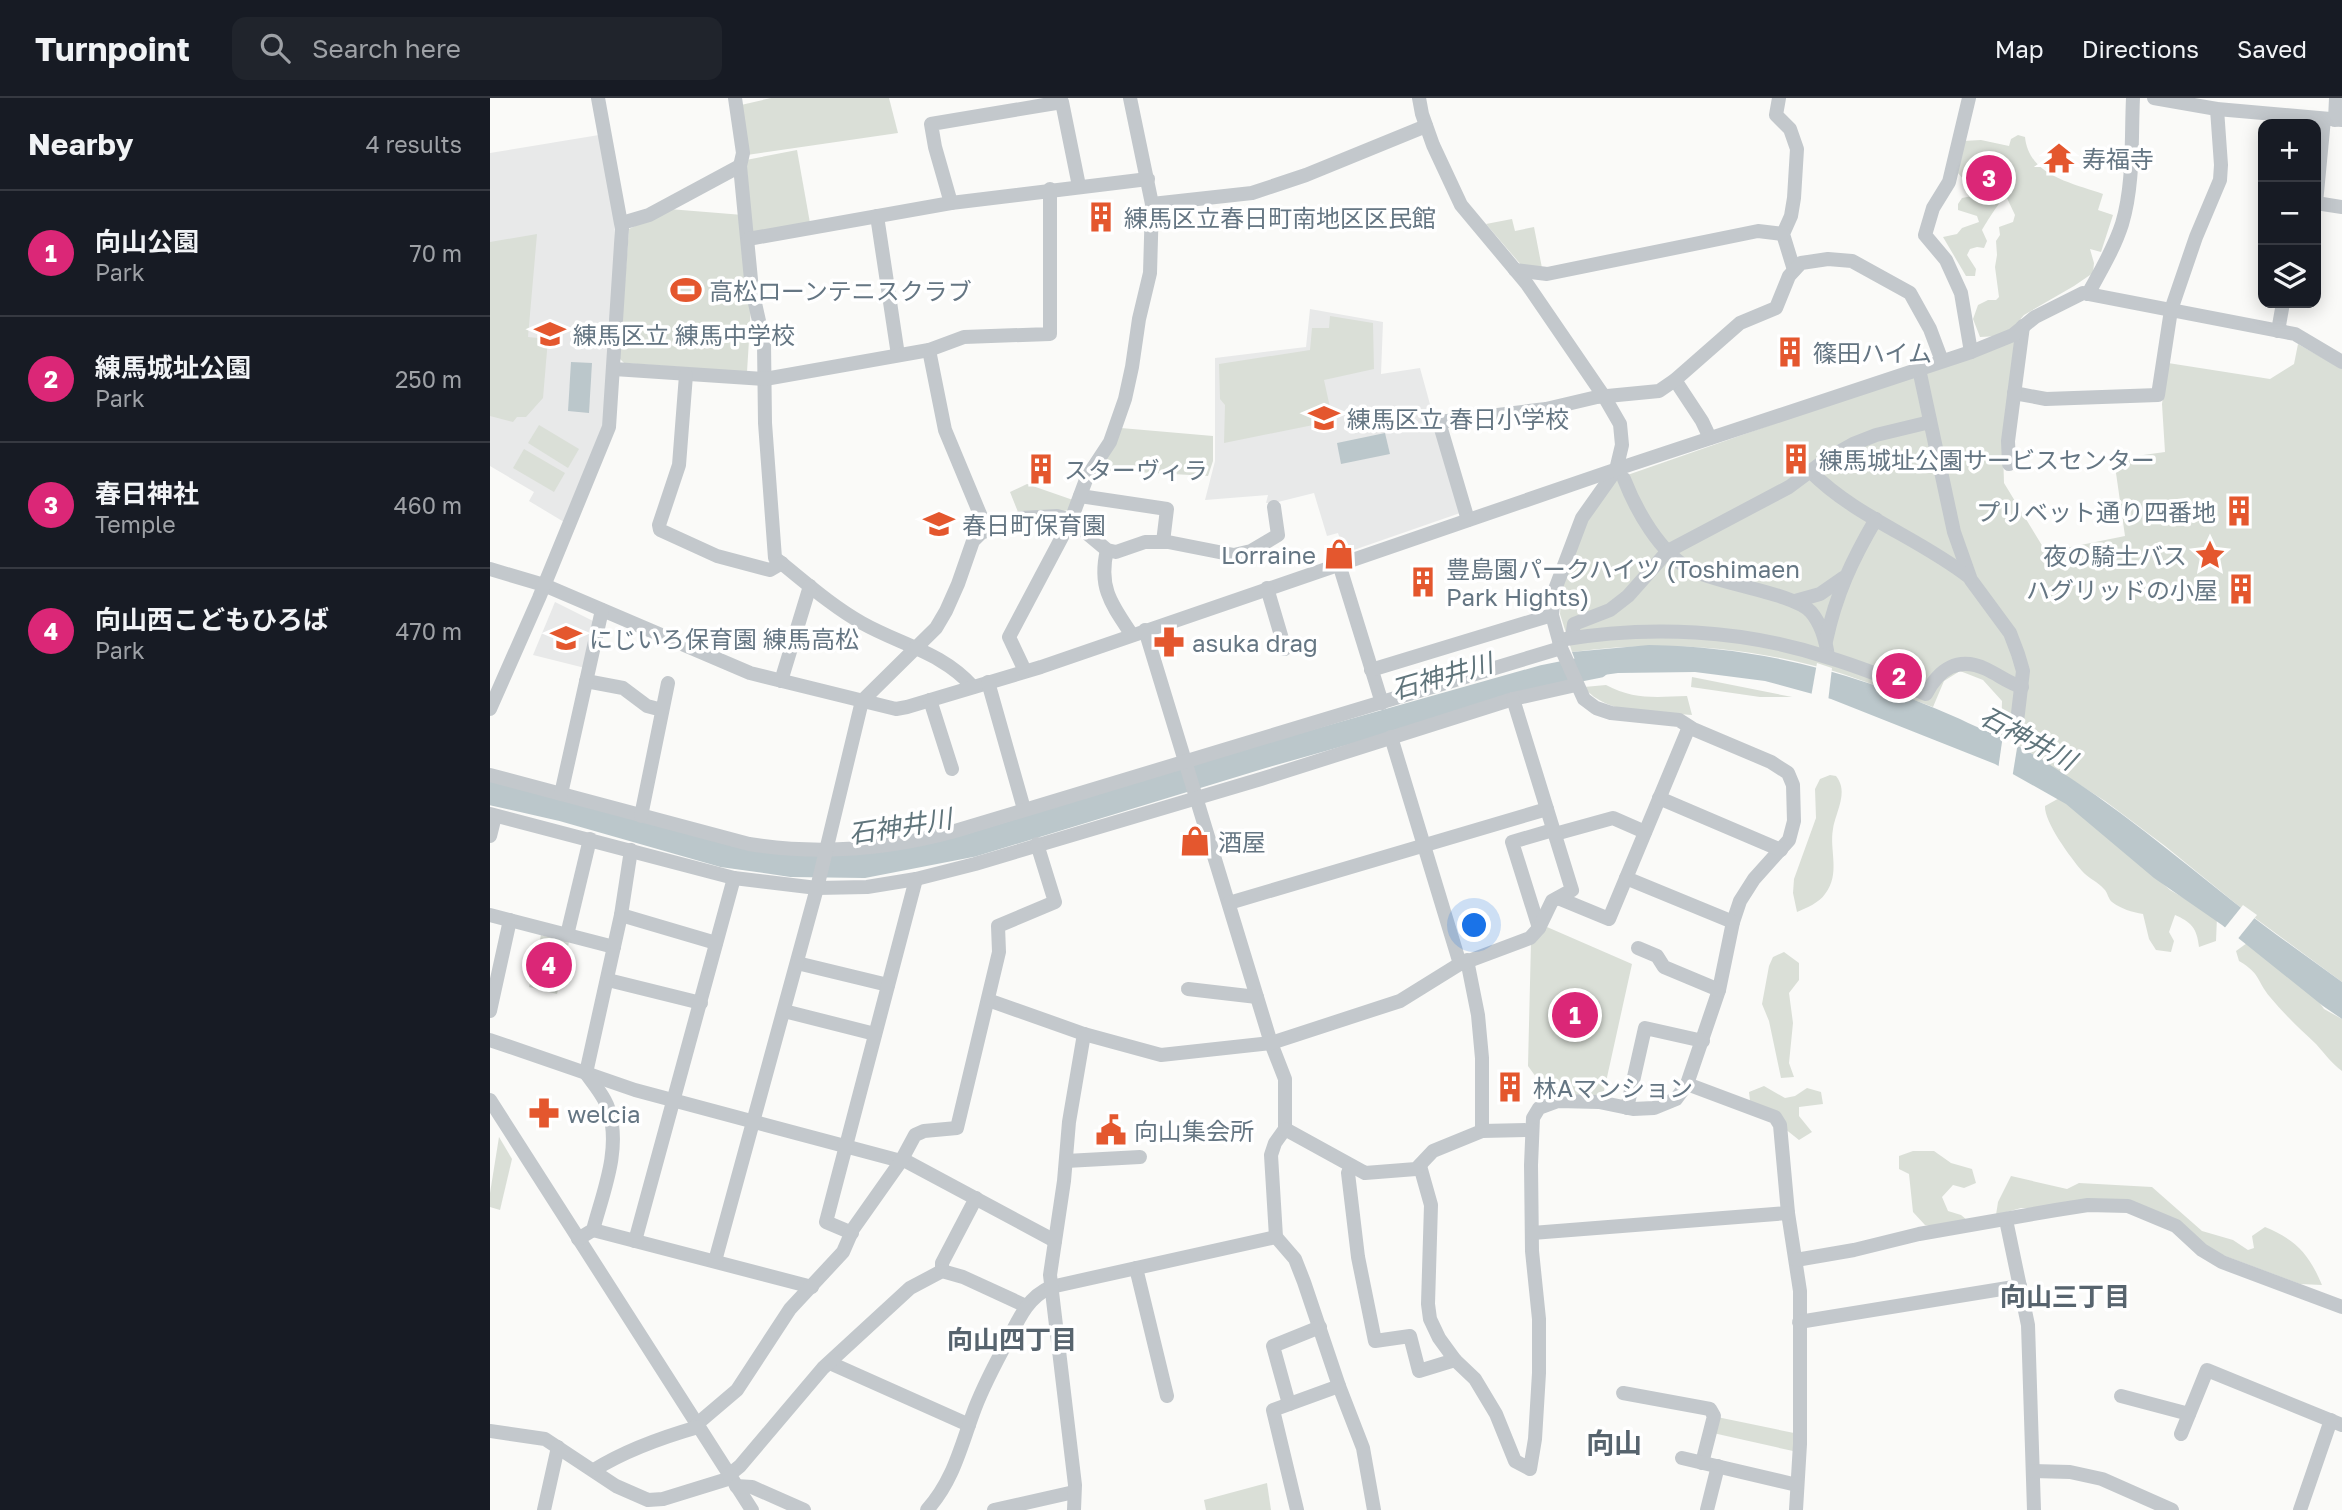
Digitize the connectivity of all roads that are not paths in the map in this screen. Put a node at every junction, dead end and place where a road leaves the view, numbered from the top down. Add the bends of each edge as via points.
1 (598, 98) edge
2 (735, 98) edge
3 (1130, 98) edge
4 (1419, 98) edge
5 (1779, 98) edge
6 (1969, 98) edge
7 (2133, 98) edge
8 (2154, 98) edge
9 (2336, 98) edge
10 (2209, 105) edge
11 (2334, 120) edge
12 (1426, 126) junction
13 (740, 166) junction
14 (1148, 179) junction
15 (2321, 182) edge
16 (1079, 186) junction
17 (1050, 189) junction
18 (951, 202) junction
19 (1152, 204) junction
20 (2321, 205) edge
21 (2342, 207) edge
22 (877, 216) junction
23 (622, 223) junction
24 (1783, 234) junction
25 (748, 239) junction
26 (1515, 270) junction
27 (1794, 270) junction
28 (2088, 294) junction
29 (2282, 308) edge
30 (2171, 310) junction
31 (2023, 326) junction
32 (2278, 331) junction
33 (929, 350) junction
34 (1970, 352) junction
35 (898, 355) junction
36 (1942, 361) junction
37 (2342, 362) edge
38 (614, 369) junction
39 (1919, 369) junction
40 (686, 375) junction
41 (765, 379) junction
42 (1675, 380) junction
43 (2014, 393) junction
44 (1605, 398) junction
45 (1930, 422) junction
46 (1710, 438) junction
47 (2009, 464) dead end
48 (1811, 472) junction
49 (1620, 474) junction
50 (1080, 496) junction
51 (1274, 507) dead end
52 (1876, 519) junction
53 (1071, 520) junction
54 (1468, 520) junction
55 (987, 531) junction
56 (1163, 542) junction
57 (1107, 550) junction
58 (1668, 551) junction
59 (782, 563) junction
60 (1339, 564) junction
61 (490, 569) edge
62 (1845, 576) junction
63 (1970, 578) junction
64 (544, 585) junction
65 (810, 586) junction
66 (1267, 588) junction
67 (1795, 601) junction
68 (602, 610) junction
69 (1552, 615) junction
70 (1139, 632) junction
71 (1564, 642) junction
72 (915, 647) junction
73 (1285, 649) dead end
74 (1827, 649) junction
75 (1371, 670) junction
76 (1025, 671) junction
77 (586, 681) junction
78 (781, 681) junction
79 (668, 683) dead end
80 (981, 685) junction
81 (1576, 685) junction
82 (2022, 687) junction
83 (1513, 699) junction
84 (930, 700) junction
85 (862, 701) junction
86 (1382, 703) junction
87 (490, 709) edge
88 (663, 710) junction
89 (1689, 727) junction
90 (2016, 730) dead end
91 (1391, 737) junction
92 (1186, 761) junction
93 (952, 769) dead end
94 (490, 775) edge
95 (561, 794) junction
96 (1196, 798) junction
97 (1660, 798) junction
98 (1024, 808) junction
99 (1547, 809) junction
100 (493, 815) edge
101 (641, 816) junction
102 (1554, 832) junction
103 (1645, 832) junction
104 (490, 836) edge
105 (590, 839) junction
106 (1037, 844) junction
107 (1424, 844) junction
108 (631, 849) junction
109 (1781, 850) junction
110 (825, 852) junction
111 (734, 878) junction
112 (1626, 878) junction
113 (916, 879) junction
114 (817, 888) junction
115 (1558, 898) junction
116 (1229, 903) junction
117 (490, 915) edge
118 (621, 915) junction
119 (510, 920) junction
120 (1733, 922) junction
121 (1539, 928) junction
122 (567, 935) junction
123 (716, 943) junction
124 (614, 947) junction
125 (1638, 948) dead end
126 (1464, 962) junction
127 (797, 963) junction
128 (608, 980) junction
129 (888, 985) junction
130 (1188, 989) dead end
131 (1719, 990) junction
132 (1257, 997) junction
133 (988, 1000) junction
134 (701, 1003) junction
135 (490, 1011) edge
136 (784, 1011) junction
137 (875, 1034) junction
138 (1084, 1034) junction
139 (490, 1040) edge
140 (1703, 1041) junction
141 (1271, 1043) junction
142 (586, 1073) junction
143 (1687, 1084) junction
144 (490, 1100) edge
145 (673, 1100) junction
146 (1627, 1108) junction
147 (753, 1123) junction
148 (1285, 1129) junction
149 (1531, 1130) junction
150 (1482, 1131) junction
151 (846, 1146) junction
152 (1140, 1157) dead end
153 (901, 1160) junction
154 (1066, 1161) junction
155 (1351, 1166) junction
156 (1420, 1166) junction
157 (976, 1198) junction
158 (1788, 1213) junction
159 (2006, 1220) junction
160 (593, 1230) junction
161 (852, 1233) junction
162 (1531, 1234) junction
163 (1276, 1237) junction
164 (578, 1239) junction
165 (635, 1241) junction
166 (1055, 1241) junction
167 (1796, 1260) junction
168 (715, 1261) junction
169 (1136, 1268) junction
170 (942, 1271) junction
171 (2020, 1286) junction
172 (812, 1287) junction
173 (1051, 1287) junction
174 (1026, 1306) junction
175 (2342, 1307) edge
176 (1799, 1322) junction
177 (1320, 1327) junction
178 (1455, 1360) junction
179 (830, 1363) junction
180 (1339, 1386) junction
181 (1623, 1393) dead end
182 (1167, 1396) dead end
183 (2122, 1396) dead end
184 (1289, 1404) junction
185 (2189, 1415) junction
186 (2337, 1423) edge
187 (698, 1425) junction
188 (969, 1425) junction
189 (490, 1431) edge
190 (2181, 1434) dead end
191 (558, 1447) junction
192 (1682, 1458) dead end
193 (1702, 1463) junction
194 (1718, 1466) junction
195 (594, 1470) junction
196 (2033, 1471) junction
197 (732, 1480) junction
198 (1797, 1485) junction
199 (1074, 1492) junction
200 (544, 1510) edge
201 (751, 1510) edge
202 (804, 1510) edge
203 (926, 1510) edge
204 (994, 1510) edge
205 (1074, 1510) edge
206 (1297, 1510) edge
207 (1374, 1510) edge
208 (1707, 1510) edge
209 (1796, 1510) edge
210 (2034, 1510) edge
211 (2172, 1510) edge
212 (2300, 1510) edge

1 - 23 street
2 - 13 street via 743,153
3 - 14 street
4 - 12 street
5 - 24 street via 1776,116 1790,129 1797,149 1794,198
6 - 34 street via 1949,182 1933,208 1925,235 1946,260 1961,293
7 - 28 street via 2130,178 2122,224
8 - 10 street
9 - 11 street
10 - 11 street
10 - 30 street via 2220,180
11 - 15 street
12 - 19 street via 1252,193
12 - 26 street via 1461,205
13 - 23 street via 649,215
13 - 25 street
14 - 16 street
14 - 19 street
16 - 17 street
16 - 18 street via 1062,102 931,124
17 - 18 street
17 - 33 street via 1049,334 964,337
18 - 22 street
19 - 50 street via 1150,273 1125,398 1110,442
20 - 21 street
22 - 25 street
22 - 35 street
23 - 38 street
24 - 26 street via 1758,231 1548,274
24 - 27 street
25 - 41 street
26 - 44 street
27 - 36 street via 1801,263 1819,260 1852,261 1910,293
27 - 42 street via 1776,308 1740,323
28 - 30 street
28 - 31 street
29 - 32 street
30 - 32 street
30 - 43 street via 2158,395 2046,399
31 - 34 street via 2013,335
31 - 43 street
32 - 37 street via 2295,334
33 - 35 street
33 - 55 street via 945,430
34 - 36 street
35 - 41 street
36 - 39 street
38 - 40 street
38 - 64 street via 609,427
39 - 45 street
39 - 46 street
40 - 41 street
40 - 59 street via 679,465 660,530 717,556 770,570
41 - 59 street via 775,558
42 - 44 street via 1660,391
42 - 46 street
43 - 47 street
44 - 49 street via 1620,424
44 - 54 street via 1439,422
45 - 48 street via 1853,444
45 - 63 street via 1954,532
46 - 49 street
48 - 52 street
48 - 58 street
49 - 54 street
49 - 58 street via 1639,512
49 - 69 street via 1582,518 1554,593
50 - 53 street
50 - 56 street via 1167,509
51 - 56 street via 1278,534 1251,551 1221,554
52 - 62 street
52 - 63 street
53 - 55 street via 1020,517
53 - 57 street
53 - 76 street via 1009,637
54 - 60 street
55 - 72 street via 973,541 936,628
56 - 57 street
57 - 70 street via 1104,585 1112,605
58 - 67 street via 1688,568 1710,577
58 - 71 street via 1628,596 1610,610 1574,624
59 - 65 street
60 - 66 street
60 - 75 street
61 - 64 street
62 - 67 street via 1820,594
62 - 74 street via 1831,618
63 - 82 street via 2010,633 2023,671
64 - 68 street
64 - 87 street
65 - 72 street via 846,614
65 - 78 street
66 - 70 street
66 - 73 street
67 - 74 street via 1810,611
68 - 77 street
68 - 78 street via 750,673
69 - 71 street
69 - 75 street
70 - 76 street
70 - 92 street
71 - 74 street via 1602,632 1645,630 1699,632
71 - 81 street
71 - 86 street
72 - 80 street
72 - 85 street
74 - 82 street via 1926,694 1935,677 1961,665 1975,665
75 - 86 street
76 - 80 street
77 - 88 street via 623,688 647,706
77 - 95 street
78 - 85 street
79 - 88 street
80 - 84 street
80 - 98 street
81 - 83 street
81 - 89 street via 1596,708 1679,720
82 - 90 street
83 - 91 street
83 - 99 street
84 - 85 street via 896,709
84 - 93 street
85 - 110 street
86 - 92 street
88 - 101 street
89 - 97 street
89 - 109 street via 1788,773 1794,821
91 - 96 street
91 - 107 street
92 - 96 street
92 - 98 street
94 - 95 street
95 - 101 street
96 - 106 street
96 - 116 street
97 - 103 street
97 - 109 street
98 - 110 street via 923,840
99 - 102 street
99 - 107 street
100 - 104 street
100 - 105 street
101 - 110 street via 749,844
102 - 103 street via 1613,818
102 - 115 street via 1572,890
102 - 121 street via 1513,842
103 - 112 street
105 - 108 street
105 - 122 street
106 - 113 street
106 - 133 street via 1055,902 998,926 999,952
107 - 116 street
107 - 126 street
108 - 111 street
108 - 118 street
109 - 120 street via 1746,890
110 - 114 street
111 - 114 street
111 - 123 street
112 - 115 street via 1609,919
112 - 120 street
113 - 114 street via 867,887
113 - 129 street
114 - 127 street
115 - 121 street
116 - 132 street
117 - 119 street
118 - 123 street
118 - 124 street
119 - 122 street
119 - 135 street
120 - 131 street
121 - 126 street via 1530,938
122 - 124 street
123 - 134 street
124 - 128 street
125 - 131 street via 1657,956 1664,967
126 - 141 street via 1400,1001
126 - 150 street via 1479,1026
127 - 129 street
127 - 136 street
128 - 134 street
128 - 142 street
129 - 137 street
130 - 132 street
131 - 140 street
132 - 141 street
133 - 138 street
133 - 153 street via 957,1128 915,1135
134 - 145 street
136 - 137 street
136 - 147 street
137 - 151 street
138 - 141 street via 1161,1055
138 - 154 street
139 - 142 street
140 - 143 street
140 - 146 street via 1645,1028
141 - 148 street via 1285,1079
142 - 145 street
142 - 160 street via 609,1109 613,1133
143 - 146 street via 1668,1104
143 - 158 street via 1775,1117 1780,1125
144 - 164 street
145 - 147 street
145 - 165 street
146 - 149 street via 1558,1101 1539,1108
147 - 151 street
147 - 168 street
148 - 155 street
148 - 163 street via 1272,1155
149 - 150 street
149 - 162 street
150 - 156 street via 1433,1152
151 - 153 street
151 - 161 street via 826,1222
152 - 154 street
153 - 157 street
153 - 161 street
154 - 166 street
155 - 156 street via 1365,1173
155 - 178 street via 1348,1173 1358,1257 1375,1341 1410,1336 1419,1371
156 - 178 street via 1430,1205 1430,1319
157 - 166 street
157 - 170 street
158 - 162 street
158 - 167 street
159 - 167 street
159 - 171 street
159 - 175 street via 2088,1205 2128,1206 2176,1226 2222,1262
160 - 164 street
160 - 165 street
161 - 172 street via 843,1252
162 - 178 street via 1539,1373 1530,1469 1515,1461 1475,1379
163 - 169 street
163 - 177 street via 1295,1259
164 - 187 street
165 - 168 street
166 - 173 street
167 - 176 street
168 - 172 street
169 - 173 street
169 - 182 street
170 - 174 street
170 - 179 street via 910,1288
171 - 176 street
171 - 196 street via 2028,1325
172 - 187 street via 790,1309 737,1390
173 - 174 street
173 - 199 street
174 - 188 street
176 - 198 street
177 - 180 street
177 - 184 street via 1273,1346
179 - 188 street
179 - 197 street
180 - 184 street
180 - 207 street via 1363,1448
181 - 193 street via 1710,1409 1714,1416
183 - 185 street
184 - 206 street via 1273,1410
185 - 186 street via 2207,1370
185 - 190 street
186 - 212 street
187 - 195 street
187 - 197 street
188 - 203 street via 955,1468
189 - 191 street via 545,1439
191 - 195 street
191 - 200 street
192 - 193 street
193 - 194 street
194 - 198 street
194 - 208 street
195 - 197 street via 648,1500
196 - 210 street
196 - 211 street via 2102,1479
197 - 201 street
197 - 202 street
198 - 209 street
199 - 204 street
199 - 205 street

